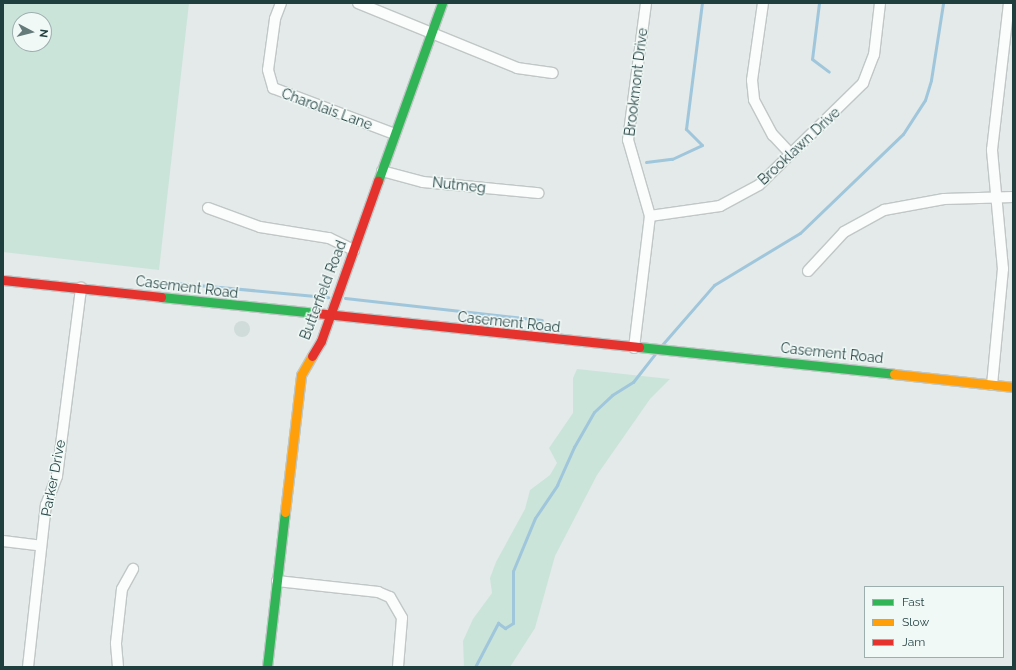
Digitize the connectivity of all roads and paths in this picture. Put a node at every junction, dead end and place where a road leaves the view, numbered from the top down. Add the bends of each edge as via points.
1 (281, 3) edge
2 (358, 3) edge
3 (442, 3) edge
4 (646, 3) edge
5 (762, 3) edge
6 (880, 3) edge
7 (1009, 3) edge
8 (432, 31) junction
9 (553, 73) dead end
10 (395, 134) junction
11 (790, 153) junction
12 (382, 171) junction
13 (538, 192) dead end
14 (1013, 197) edge
15 (996, 198) junction
16 (208, 208) dead end
17 (650, 216) junction
18 (354, 250) junction
19 (808, 271) dead end
20 (3, 280) edge
21 (81, 288) junction
22 (329, 317) junction
23 (634, 348) junction
24 (992, 385) junction
25 (1013, 387) edge
26 (3, 541) edge
27 (41, 546) junction
28 (133, 569) dead end
29 (277, 581) junction
30 (28, 667) edge
31 (118, 667) edge
32 (267, 667) edge
33 (398, 667) edge

1 - 10 street, Charolais Lane via 275,18 268,70 273,88
2 - 8 street
3 - 8 street, Butterfield Road
4 - 17 street, Brookmont Drive via 628,140
5 - 11 street via 752,80 754,100 773,135
6 - 11 street, Brooklawn Drive via 874,55 863,83
7 - 15 street via 992,150
8 - 9 street via 446,41 516,68
8 - 10 street, Butterfield Road
10 - 12 street, Butterfield Road
11 - 17 street, Brooklawn Drive via 759,185 720,206
12 - 13 street, Nutmeg via 423,182
12 - 18 street, Butterfield Road
14 - 15 street
15 - 19 street via 917,202 884,210 844,232
15 - 24 street via 1003,269
16 - 18 street via 260,227 329,238
17 - 23 street, Brookmont Drive
18 - 22 street, Butterfield Road
20 - 21 street, Casement Road
21 - 22 street, Casement Road
21 - 27 street, Parker Drive via 57,476 46,506
22 - 23 street, Casement Road
22 - 29 street, Butterfield Road via 321,341 301,375
23 - 24 street, Casement Road
24 - 25 street, Casement Road
26 - 27 street
27 - 30 street, Parker Drive
28 - 31 street via 122,589 116,643
29 - 32 street, Butterfield Road
29 - 33 street via 378,592 390,597 402,618

